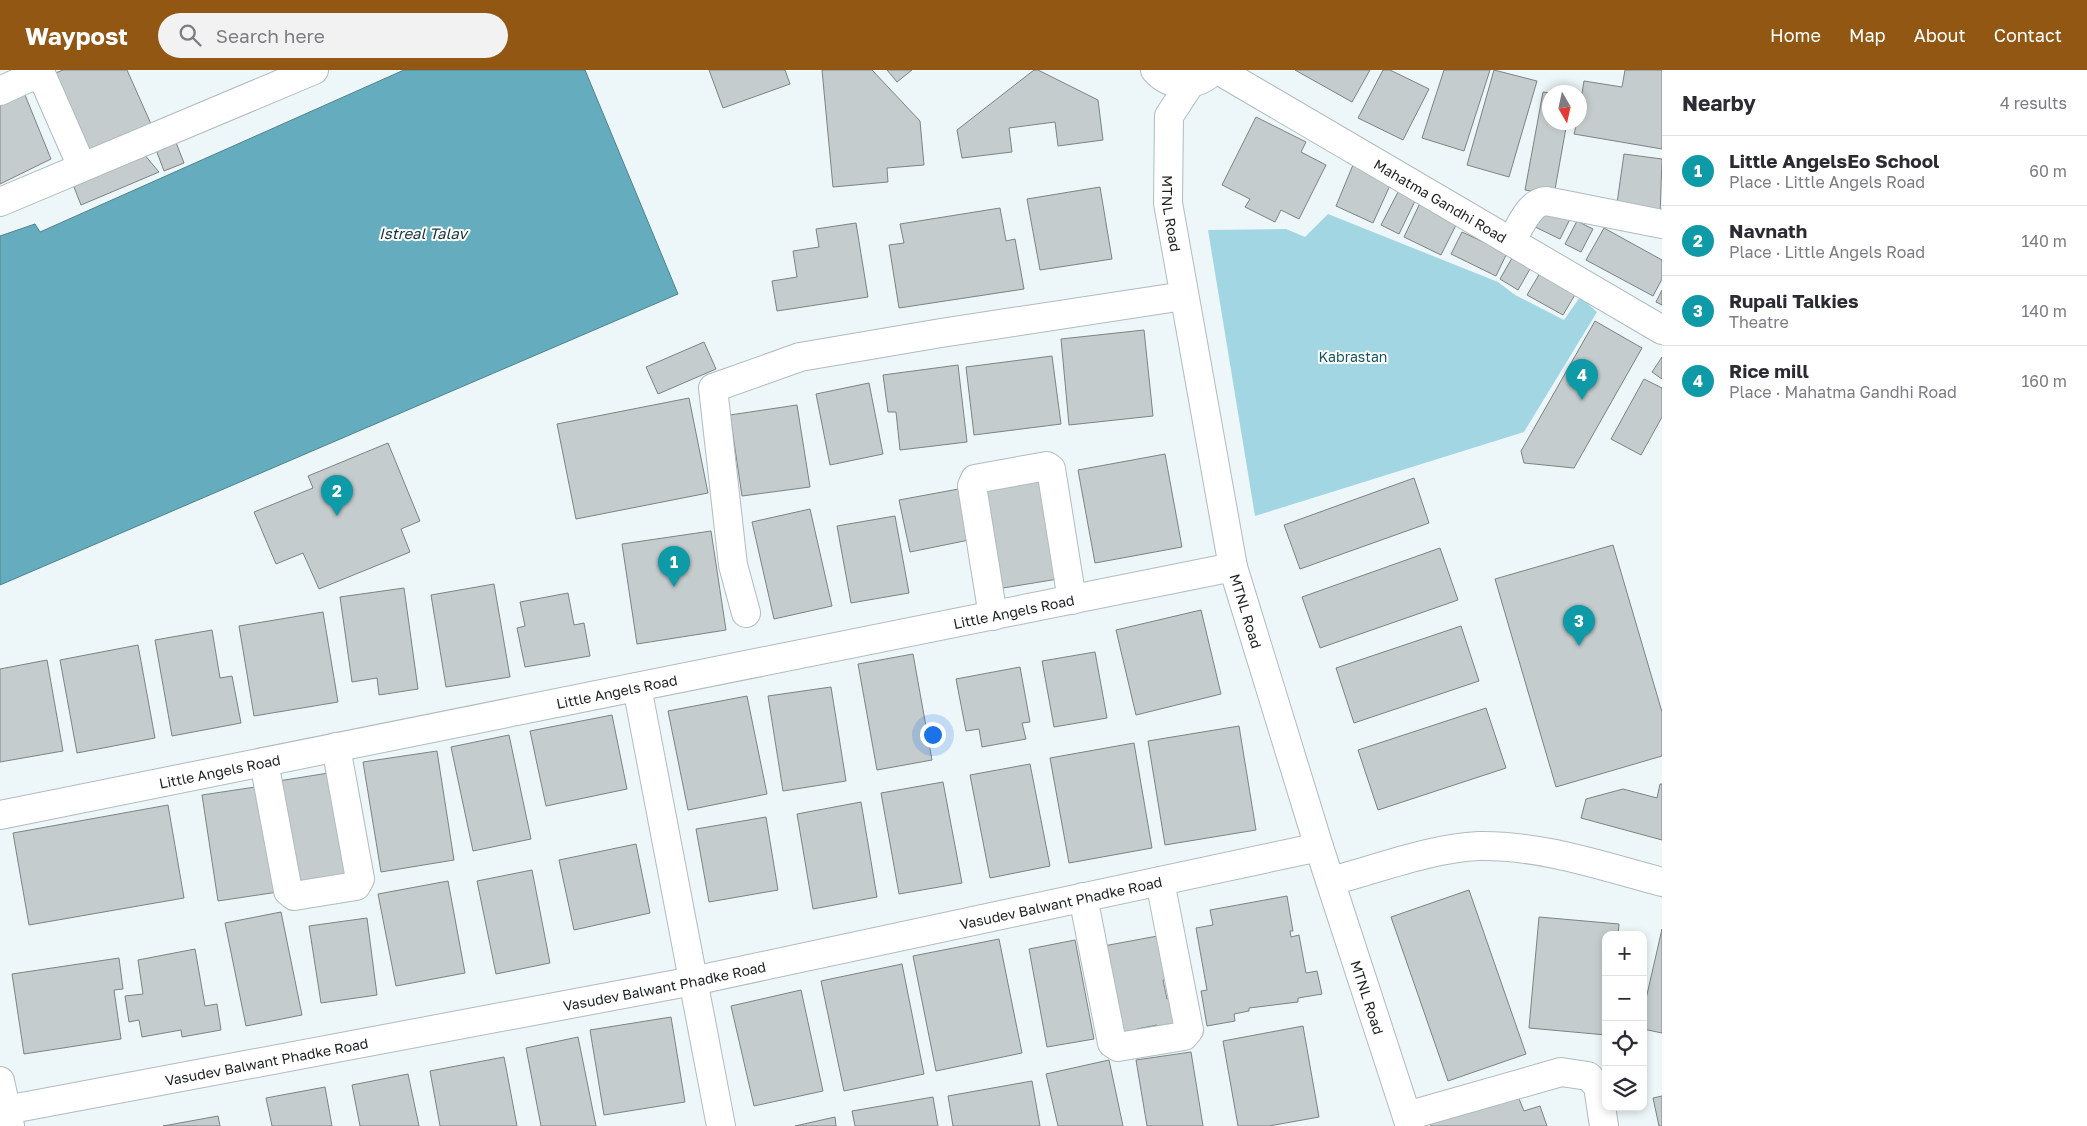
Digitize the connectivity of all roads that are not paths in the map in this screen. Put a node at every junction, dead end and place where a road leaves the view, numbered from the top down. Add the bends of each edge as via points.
1 (314, 70) edge
2 (1155, 70) edge
3 (1214, 70) edge
4 (1218, 70) edge
5 (1190, 84) junction
6 (0, 91) edge
7 (82, 167) junction
8 (0, 202) edge
9 (1662, 224) edge
10 (1512, 240) junction
11 (1184, 296) junction
12 (1662, 330) edge
13 (1233, 568) junction
14 (1072, 600) junction
15 (746, 613) dead end
16 (993, 616) junction
17 (637, 687) junction
18 (336, 748) junction
19 (264, 762) junction
20 (0, 815) edge
21 (1319, 847) junction
22 (1160, 881) junction
23 (1331, 881) junction
24 (1662, 882) edge
25 (1083, 898) junction
26 (694, 981) junction
27 (0, 1081) edge
28 (8, 1118) edge
29 (1409, 1121) edge
30 (721, 1126) edge
31 (1604, 1126) edge

1 - 7 street
2 - 5 street via 1178,84
3 - 5 street
4 - 10 street, Mahatma Gandhi Road
5 - 11 street, MTNL Road via 1170,116 1168,203
6 - 7 street via 30,77 43,78
7 - 8 street
9 - 10 street via 1539,201
10 - 12 street, Mahatma Gandhi Road
11 - 13 street, MTNL Road
11 - 15 street via 800,358 713,388 733,564
13 - 14 street, Little Angels Road
13 - 21 street, MTNL Road
14 - 16 street, Little Angels Road
14 - 16 street via 1051,469 1047,466 975,478 972,486
16 - 17 street, Little Angels Road
17 - 18 street, Little Angels Road
17 - 26 street
18 - 19 street, Little Angels Road
18 - 19 street via 360,879 356,886 294,896 288,891
19 - 20 street, Little Angels Road
21 - 22 street, Vasudev Balwant Phadke Road
21 - 23 street, MTNL Road
22 - 25 street, Vasudev Balwant Phadke Road
22 - 25 street via 1189,1030 1184,1036 1118,1047 1112,1043
23 - 24 street via 1447,850 1478,846 1546,851
23 - 29 street, MTNL Road
25 - 26 street, Vasudev Balwant Phadke Road
26 - 28 street, Vasudev Balwant Phadke Road
26 - 30 street
27 - 28 street
29 - 31 street via 1561,1072 1588,1076 1598,1086

